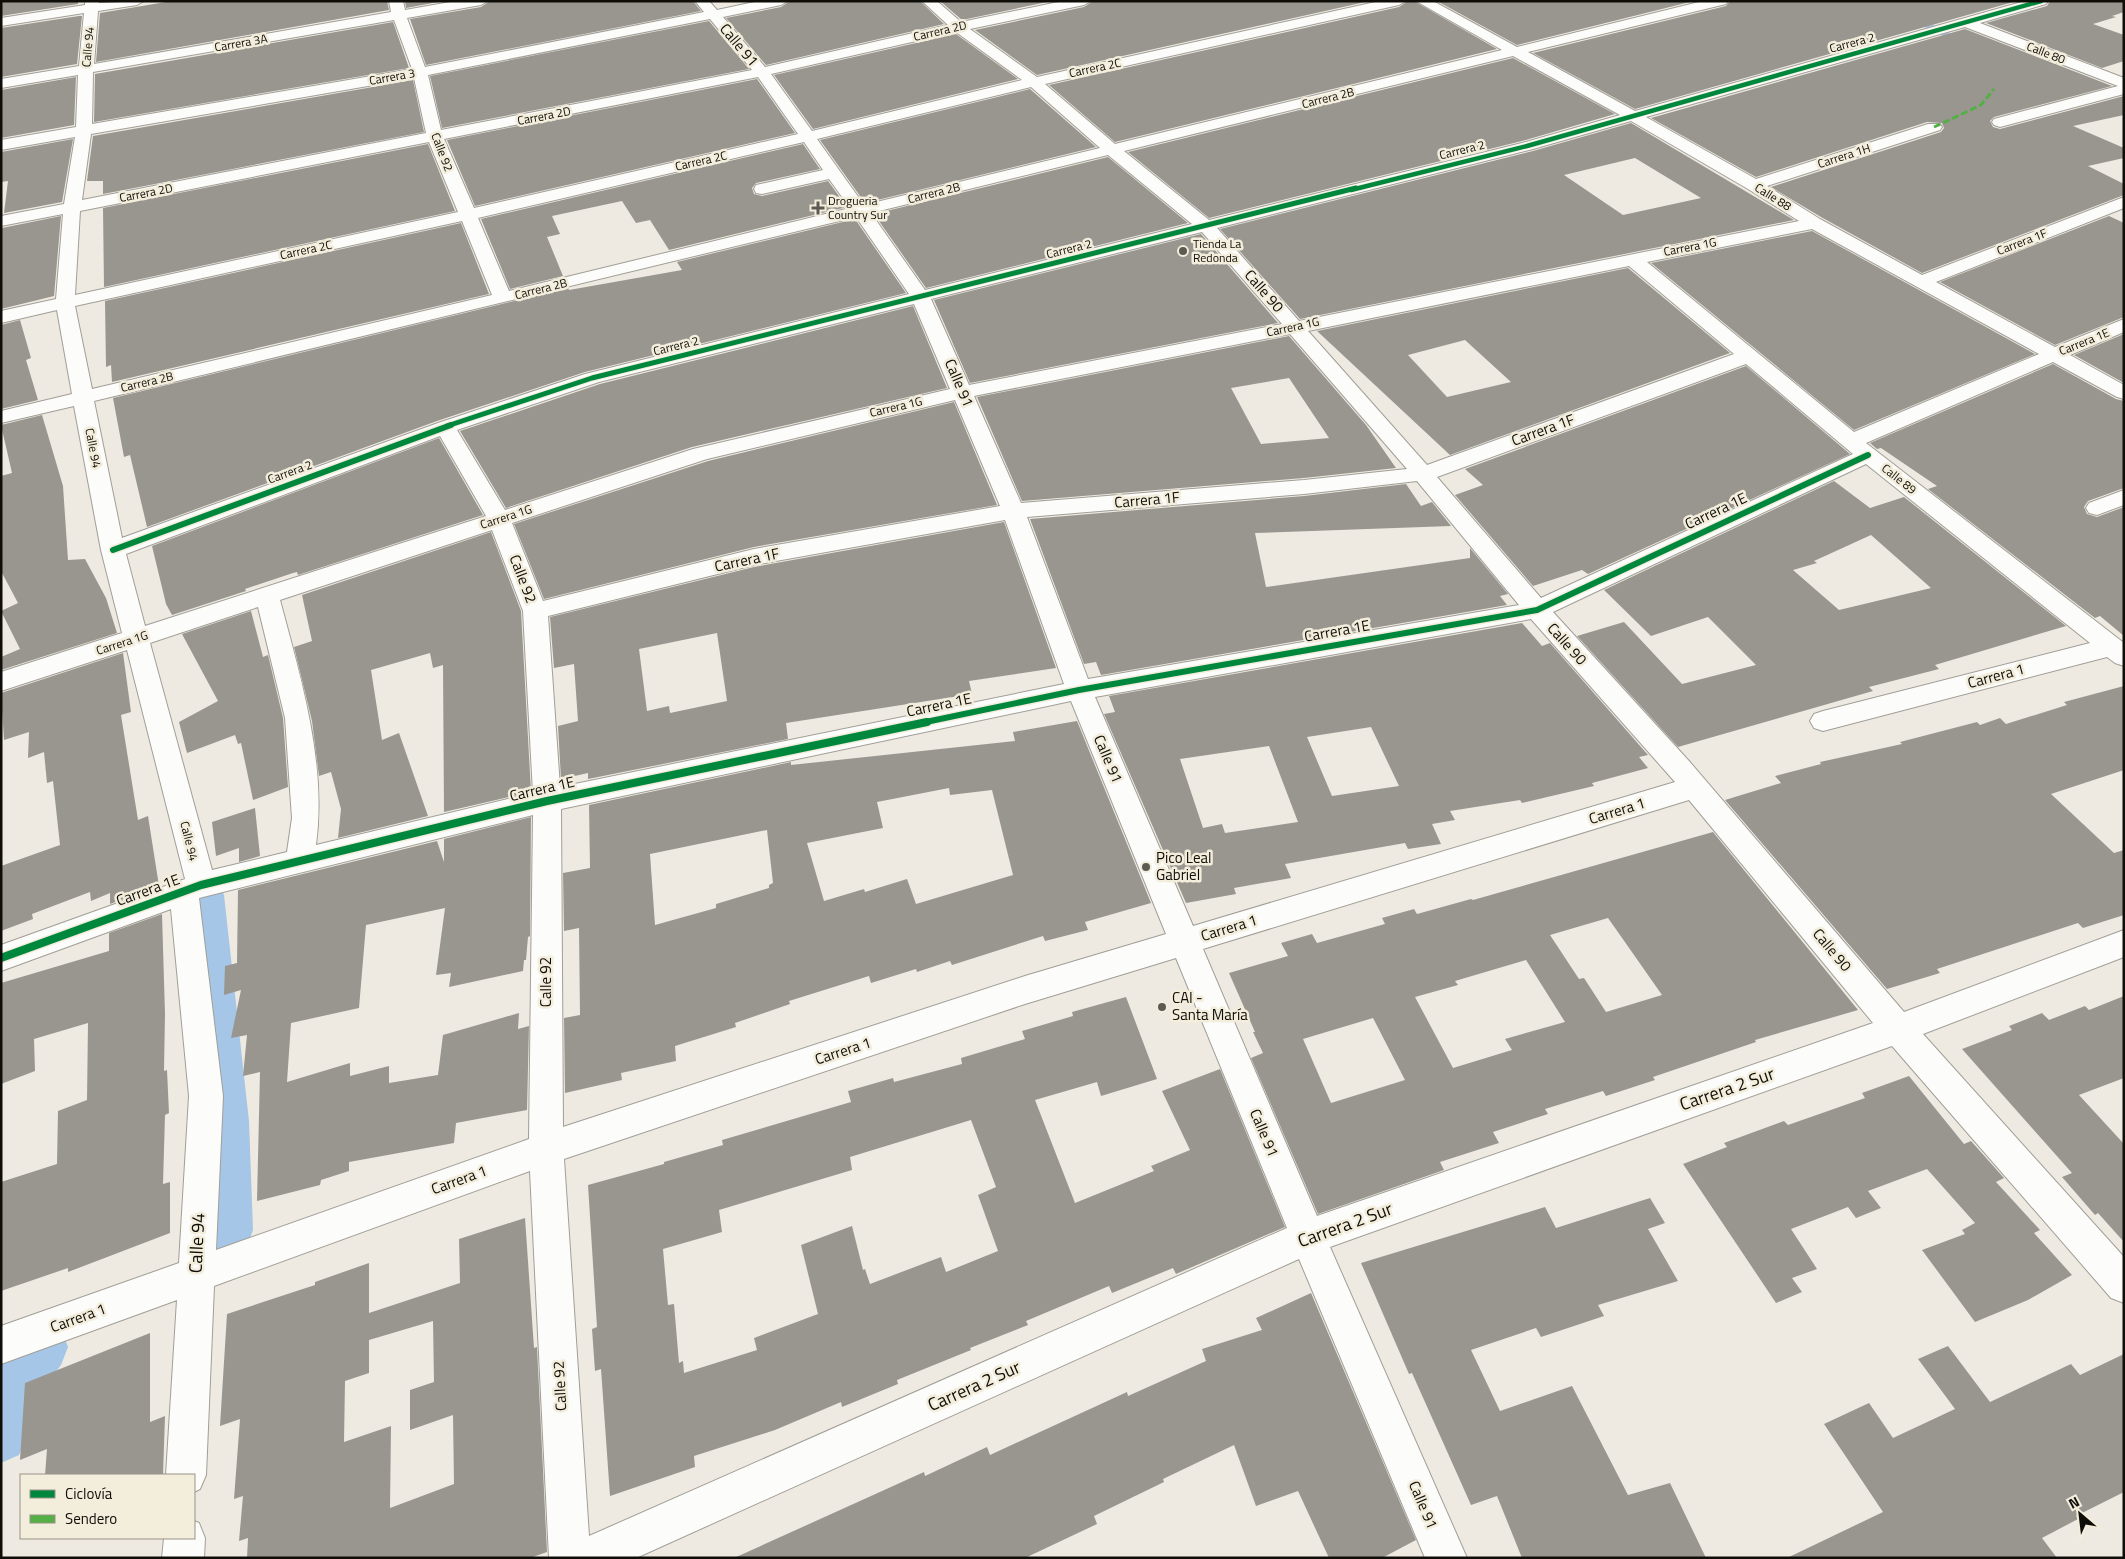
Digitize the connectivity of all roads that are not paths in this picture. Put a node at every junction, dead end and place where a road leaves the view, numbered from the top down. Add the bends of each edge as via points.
1 (137, 1) edge
2 (482, 1) edge
3 (781, 1) edge
4 (928, 1) edge
5 (1084, 1) edge
6 (1399, 1) edge
7 (1423, 1) edge
8 (1721, 1) edge
9 (2041, 1) edge
10 (92, 5) edge
11 (397, 8) edge
12 (707, 8) edge
13 (1, 22) edge
14 (1968, 22) junction
15 (958, 27) junction
16 (1517, 52) junction
17 (86, 70) junction
18 (420, 72) junction
19 (762, 72) junction
20 (2120, 78) edge
21 (1034, 82) junction
22 (1, 84) edge
23 (2124, 89) edge
24 (1631, 115) junction
25 (2000, 122) dead end
26 (1934, 127) dead end
27 (84, 130) junction
28 (435, 137) junction
29 (806, 137) junction
30 (1, 145) edge
31 (1112, 150) junction
32 (833, 173) junction
33 (1754, 185) junction
34 (762, 189) dead end
35 (2124, 202) edge
36 (72, 207) junction
37 (860, 211) junction
38 (468, 215) junction
39 (1, 221) edge
40 (1814, 223) junction
41 (1207, 227) junction
42 (1632, 259) junction
43 (1909, 275) junction
44 (921, 297) junction
45 (503, 298) junction
46 (65, 304) junction
47 (1, 317) edge
48 (2124, 325) edge
49 (1295, 326) junction
50 (2053, 354) junction
51 (1748, 356) junction
52 (963, 392) junction
53 (2124, 393) edge
54 (84, 397) junction
55 (1, 417) edge
56 (445, 427) junction
57 (1860, 448) junction
58 (1424, 474) junction
59 (2124, 497) edge
60 (2097, 508) dead end
61 (1013, 511) junction
62 (500, 519) junction
63 (113, 550) junction
64 (267, 595) junction
65 (1537, 610) junction
66 (535, 611) junction
67 (137, 638) junction
68 (2117, 652) edge
69 (1, 682) edge
70 (1079, 690) junction
71 (1823, 721) dead end
72 (1695, 787) junction
73 (547, 801) junction
74 (300, 860) junction
75 (192, 888) junction
76 (1185, 942) junction
77 (2124, 944) edge
78 (1, 958) edge
79 (1898, 1029) junction
80 (546, 1149) junction
81 (1308, 1238) junction
82 (195, 1276) junction
83 (2124, 1285) edge
84 (1, 1345) edge
85 (186, 1474) edge
86 (184, 1539) edge
87 (183, 1558) edge
88 (570, 1558) edge
89 (588, 1558) edge
90 (1446, 1558) edge

1 - 10 street
2 - 11 street, Carrera 3A
3 - 12 street, Carrera 3
4 - 15 street, Calle 90
5 - 15 street, Carrera 2D
6 - 21 street, Carrera 2C
7 - 16 street, Calle 88
8 - 16 street, Carrera 2B
9 - 14 street, Carrera 2
10 - 13 street
10 - 17 street, Calle 94
11 - 17 street, Carrera 3A
11 - 18 street, Calle 92
12 - 18 street, Carrera 3
12 - 19 street, Calle 91
14 - 20 street, Calle 80
14 - 24 street, Carrera 2
15 - 19 street, Carrera 2D
15 - 21 street, Calle 90
16 - 24 street, Calle 88
16 - 31 street, Carrera 2B
17 - 22 street, Carrera 3A
17 - 27 street, Calle 94
18 - 27 street, Carrera 3
18 - 28 street, Calle 92
19 - 28 street, Carrera 2D
19 - 29 street, Calle 91
21 - 29 street, Carrera 2C
21 - 31 street, Calle 90
23 - 25 street
24 - 33 street, Calle 88
24 - 41 street, Carrera 2 via 1527,146
26 - 33 street, Carrera 1H
27 - 30 street, Carrera 3
27 - 36 street, Calle 94
28 - 36 street, Carrera 2D
28 - 38 street, Calle 92
29 - 32 street, Calle 91
29 - 38 street, Carrera 2C
31 - 37 street, Carrera 2B
31 - 41 street, Calle 90
32 - 34 street
32 - 37 street, Calle 91
33 - 40 street, Calle 88
35 - 43 street, Carrera 1F
36 - 39 street, Carrera 2D
36 - 46 street, Calle 94
37 - 44 street, Calle 91
37 - 45 street, Carrera 2B
38 - 45 street, Calle 92
38 - 46 street, Carrera 2C
40 - 42 street, Carrera 1G
40 - 43 street, Calle 88
41 - 44 street, Carrera 2
41 - 49 street, Calle 90
42 - 49 street, Carrera 1G
42 - 51 street, Calle 89
43 - 50 street, Calle 88
44 - 52 street, Calle 91
44 - 56 street, Carrera 2 via 592,378
45 - 54 street, Carrera 2B
46 - 47 street, Carrera 2C
46 - 54 street, Calle 94
48 - 50 street, Carrera 1E
49 - 52 street, Carrera 1G
49 - 58 street, Calle 90
50 - 53 street, Calle 88
50 - 57 street, Carrera 1E via 1919,412
51 - 57 street, Calle 89
51 - 58 street, Carrera 1F
52 - 61 street, Calle 91
52 - 62 street, Carrera 1G via 701,454
54 - 55 street, Carrera 2B
54 - 63 street, Calle 94
56 - 62 street, Calle 92
56 - 63 street, Carrera 2
57 - 65 street, Carrera 1E
57 - 68 street, Calle 89
58 - 61 street, Carrera 1F
58 - 65 street, Calle 90
59 - 60 street
61 - 66 street, Carrera 1F via 754,557
61 - 70 street, Calle 91
62 - 64 street, Carrera 1G
62 - 66 street, Calle 92
63 - 67 street, Calle 94
64 - 67 street, Carrera 1G
64 - 74 street via 298,718 306,818
65 - 70 street, Carrera 1E
65 - 72 street, Calle 90
66 - 73 street, Calle 92
67 - 69 street, Carrera 1G
67 - 75 street, Calle 94
68 - 71 street, Carrera 1
70 - 73 street, Carrera 1E
70 - 76 street, Calle 91
72 - 76 street, Carrera 1
72 - 79 street, Calle 90
73 - 74 street, Carrera 1E
73 - 80 street, Calle 92
74 - 75 street, Carrera 1E
75 - 78 street, Carrera 1E
75 - 82 street, Calle 94 via 206,1096
76 - 80 street, Carrera 1 via 1025,990
76 - 81 street, Calle 91
77 - 79 street, Carrera 2 Sur
79 - 81 street, Carrera 2 Sur
79 - 83 street, Calle 90
80 - 82 street, Carrera 1
80 - 88 street, Calle 92
81 - 89 street, Carrera 2 Sur
81 - 90 street, Calle 91
82 - 84 street, Carrera 1
82 - 85 street, Calle 94
86 - 87 street

